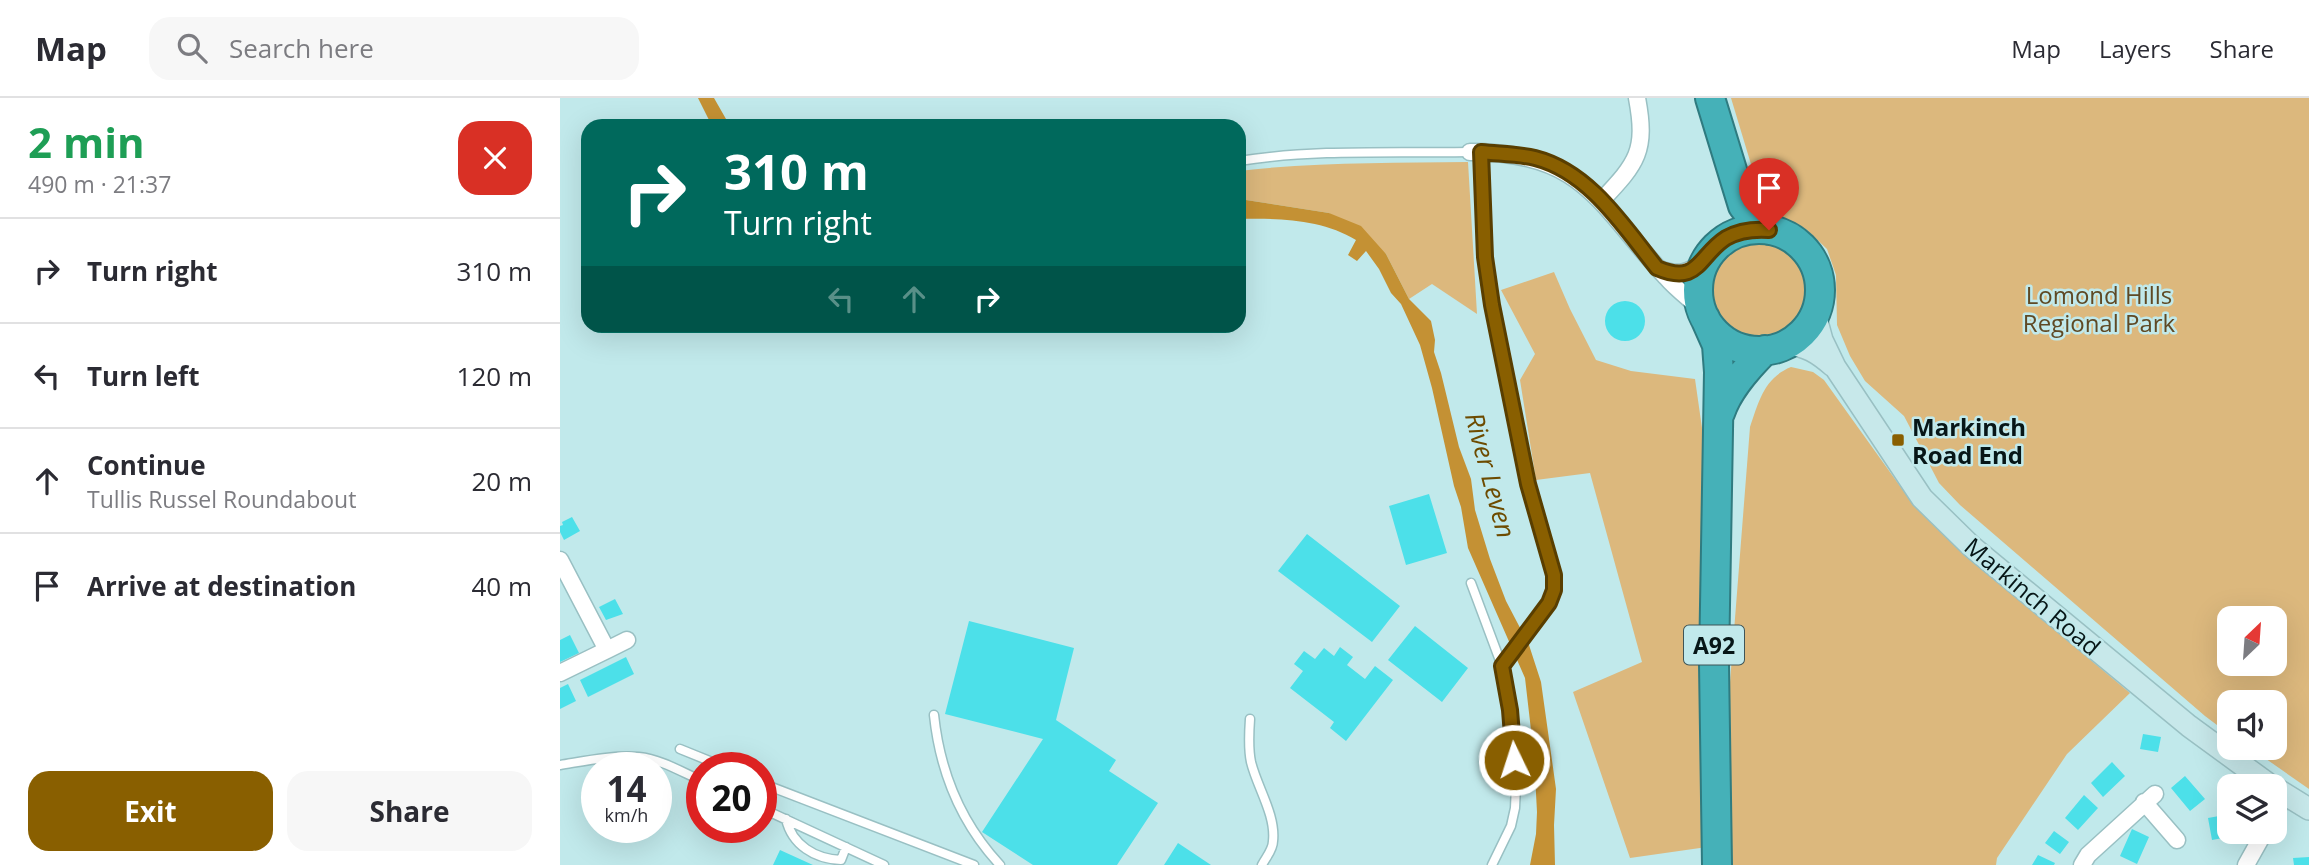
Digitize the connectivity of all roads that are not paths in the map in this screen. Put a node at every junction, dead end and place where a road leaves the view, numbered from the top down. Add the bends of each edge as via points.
1 (1637, 98) edge
2 (1710, 98) edge
3 (1725, 146) junction
4 (1476, 152) junction
5 (1246, 160) edge
6 (1602, 200) junction
7 (1769, 230) junction
8 (1711, 253) junction
9 (1657, 268) junction
10 (1704, 314) junction
11 (1815, 314) junction
12 (1775, 347) junction
13 (1835, 367) junction
14 (1716, 424) junction
15 (560, 560) edge
16 (1471, 583) dead end
17 (627, 640) dead end
18 (607, 650) junction
19 (1505, 662) junction
20 (560, 673) edge
21 (934, 715) dead end
22 (1250, 719) dead end
23 (680, 749) dead end
24 (687, 752) edge
25 (560, 765) edge
26 (686, 774) edge
27 (2249, 774) edge
28 (777, 789) edge
29 (2287, 800) edge
30 (2309, 809) edge
31 (777, 815) edge
32 (786, 819) junction
33 (2177, 839) dead end
34 (2258, 844) edge
35 (846, 846) junction
36 (884, 865) edge
37 (974, 865) edge
38 (1000, 865) edge
39 (1262, 865) edge
40 (1492, 865) edge
41 (1717, 865) edge
42 (2082, 865) edge
43 (2246, 865) edge

1 - 6 street via 1642,122 1640,149 1624,177
2 - 3 highway, A92
3 - 7 highway, A92 via 1743,206
3 - 8 highway, A92 via 1725,212 1722,232
4 - 5 lane via 1340,153
4 - 6 street via 1536,159 1556,167
4 - 19 lane via 1492,305 1528,484 1554,575 1549,603
6 - 9 street
7 - 8 highway via 1741,232
7 - 11 highway, A92 via 1787,235 1813,261 1820,297
8 - 9 street via 1687,273
8 - 10 highway, A92 via 1698,288
9 - 10 street
10 - 12 highway via 1730,343 1747,349
10 - 14 highway, A92 via 1717,345
11 - 12 highway, A92 via 1808,327
11 - 13 main road, Markinch Road
12 - 13 main road, Markinch Road via 1811,349
12 - 14 highway, A92 via 1750,365 1724,402
13 - 27 main road, Markinch Road via 1922,498 1971,546
14 - 41 highway, A92
15 - 18 street
16 - 19 lane
17 - 18 street
18 - 20 street
19 - 40 lane via 1515,808
21 - 38 lane via 948,783 961,812
22 - 39 lane via 1251,762 1274,839
23 - 24 lane
25 - 26 lane via 640,757
28 - 37 lane
29 - 30 main road, Markinch Road
31 - 32 lane
32 - 35 lane
32 - 35 lane via 797,843 827,860 841,860
33 - 42 street via 2150,798
34 - 43 street
35 - 36 lane

